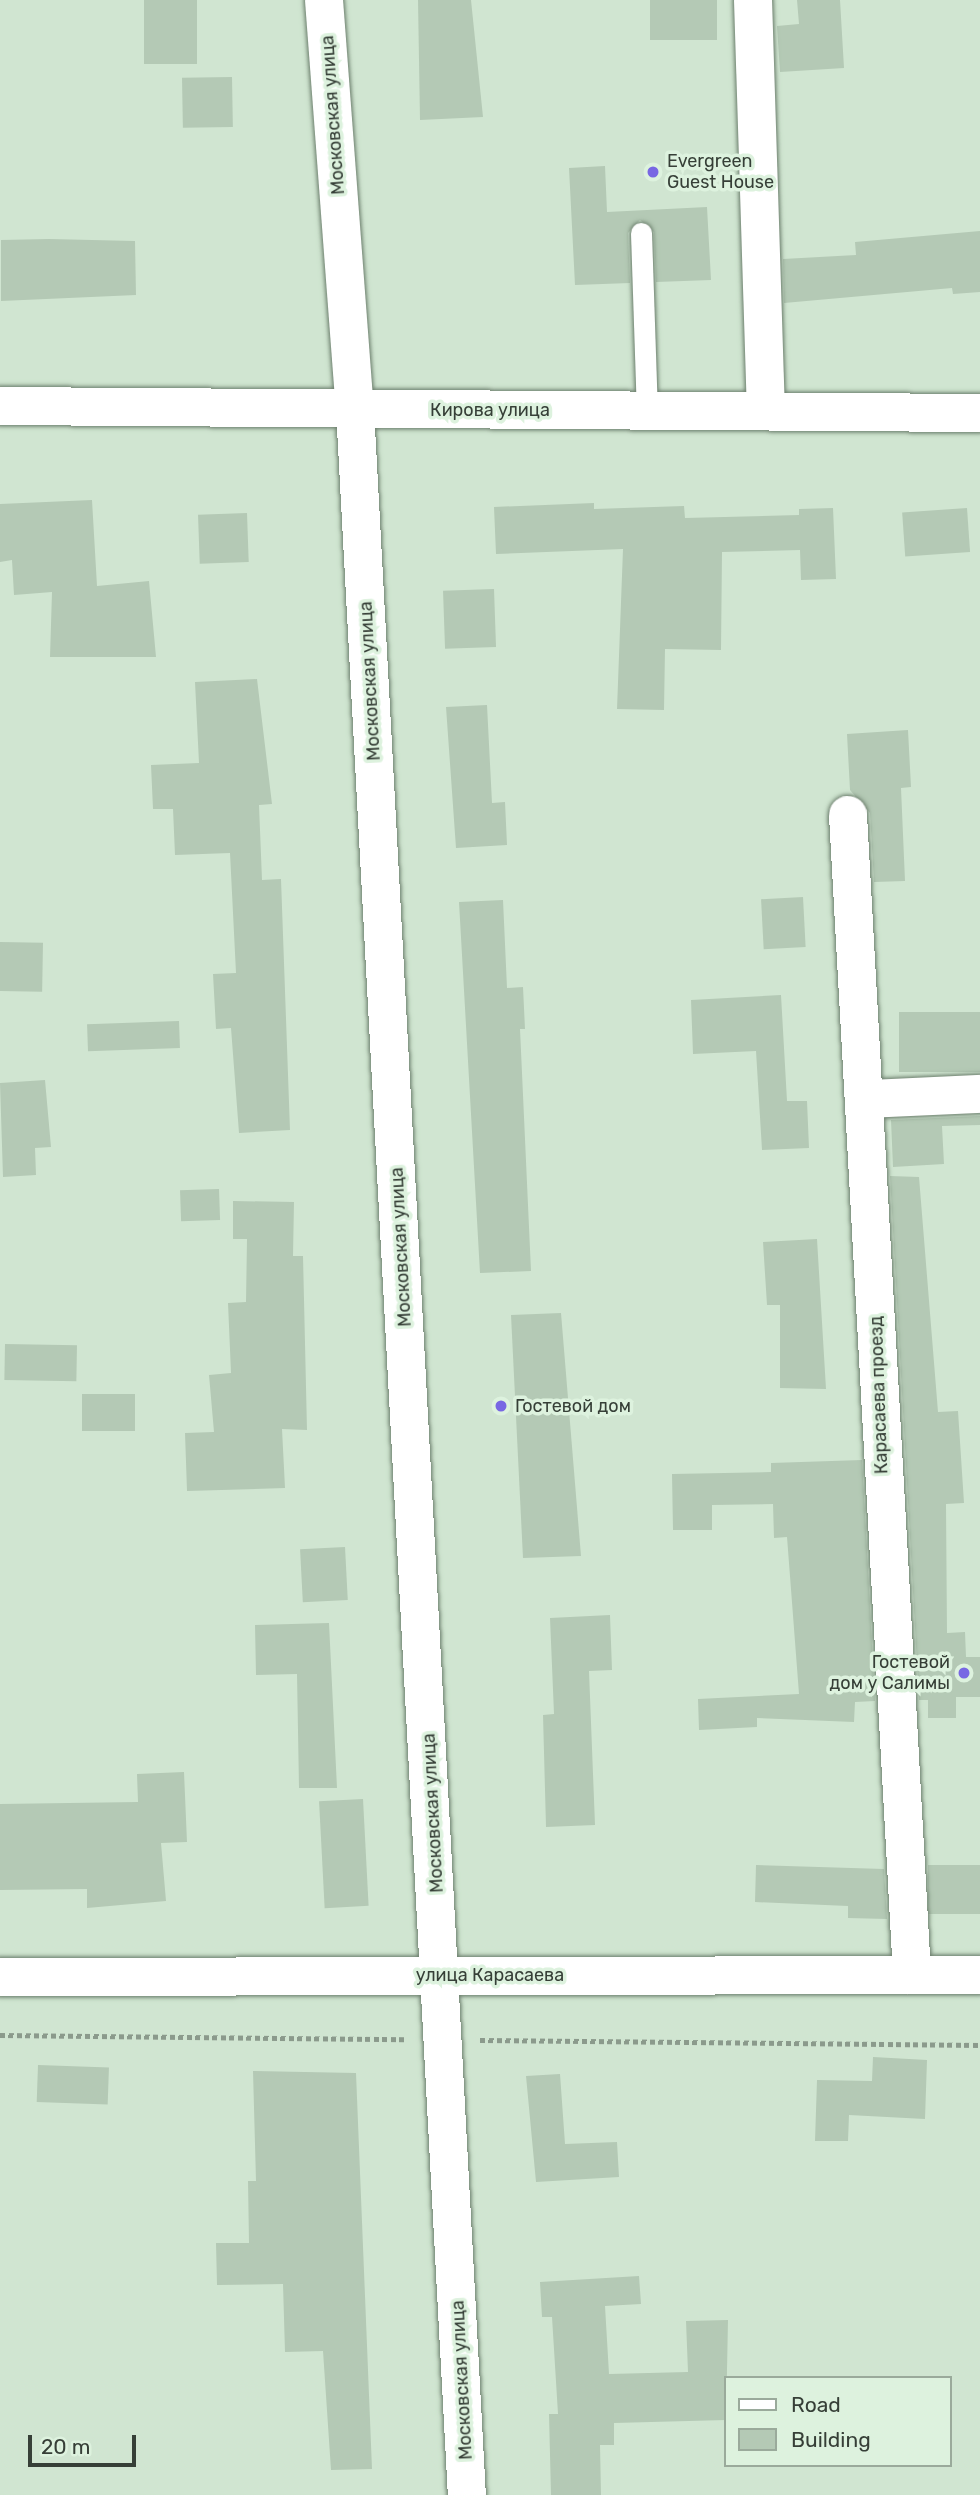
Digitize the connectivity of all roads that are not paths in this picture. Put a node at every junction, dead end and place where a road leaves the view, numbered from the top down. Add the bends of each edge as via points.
1 (324, 0) edge
2 (753, 0) edge
3 (641, 233) dead end
4 (0, 406) edge
5 (355, 409) junction
6 (647, 411) junction
7 (766, 411) junction
8 (980, 413) edge
9 (848, 816) dead end
10 (980, 1094) edge
11 (868, 1099) junction
12 (442, 1975) junction
13 (912, 1975) junction
14 (980, 1975) edge
15 (0, 1977) edge
16 (467, 2495) edge

1 - 5 street, Московская улица
2 - 7 street
3 - 6 lane
4 - 5 street, Кирова улица
5 - 6 street, Кирова улица
5 - 12 street, Московская улица
6 - 7 street, Кирова улица
7 - 8 street, Кирова улица
9 - 11 street, Карасаева проезд
10 - 11 street
11 - 13 street, Карасаева проезд
12 - 13 street, улица Карасаева
12 - 15 street, улица Карасаева
12 - 16 street, Московская улица
13 - 14 street, улица Карасаева

